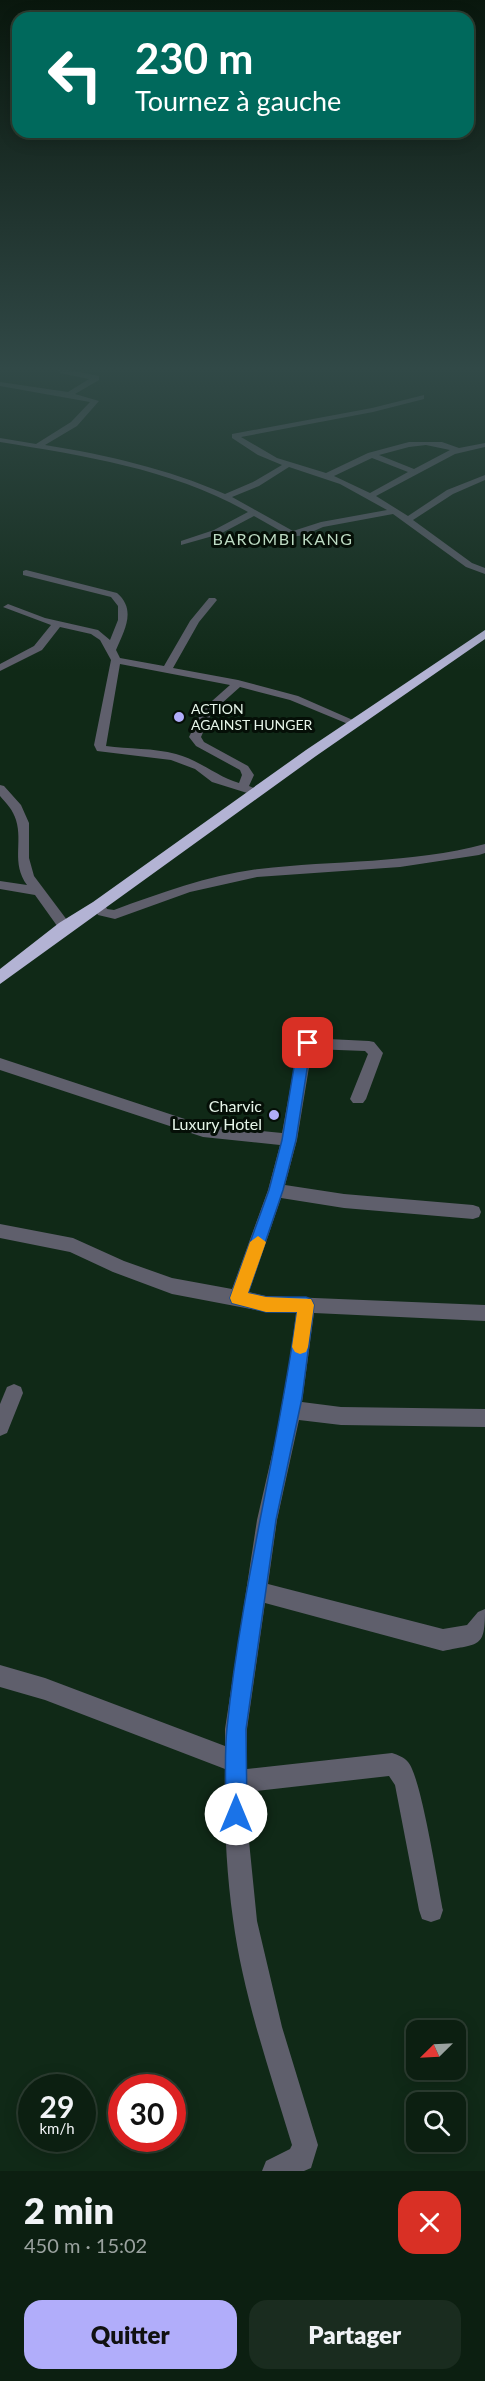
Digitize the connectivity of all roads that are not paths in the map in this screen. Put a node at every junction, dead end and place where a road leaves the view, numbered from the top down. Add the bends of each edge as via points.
1 (144, 468) edge
2 (282, 468) edge
3 (299, 468) edge
4 (343, 468) edge
5 (405, 468) edge
6 (422, 468) edge
7 (415, 472) junction
8 (327, 476) junction
9 (485, 477) edge
10 (370, 496) junction
11 (225, 497) junction
12 (394, 511) junction
13 (253, 513) junction
14 (407, 520) junction
15 (184, 543) dead end
16 (485, 571) edge
17 (26, 573) dead end
18 (212, 600) dead end
19 (8, 607) dead end
20 (57, 624) junction
21 (485, 634) edge
22 (114, 655) junction
23 (0, 668) edge
24 (167, 670) junction
25 (238, 683) junction
26 (357, 724) junction
27 (243, 787) junction
28 (0, 789) edge
29 (257, 792) junction
30 (485, 848) edge
31 (0, 885) edge
32 (36, 891) junction
33 (99, 906) junction
34 (65, 927) junction
35 (0, 978) edge
36 (0, 1064) edge
37 (358, 1099) dead end
38 (289, 1140) junction
39 (276, 1190) junction
40 (473, 1212) dead end
41 (0, 1231) edge
42 (238, 1298) junction
43 (306, 1305) junction
44 (485, 1313) edge
45 (14, 1393) dead end
46 (291, 1410) junction
47 (485, 1418) edge
48 (0, 1427) edge
49 (257, 1591) junction
50 (485, 1619) edge
51 (0, 1676) edge
52 (236, 1772) junction
53 (430, 1910) dead end
54 (276, 2171) edge

1 - 11 street
2 - 11 street
3 - 8 street
4 - 8 street
5 - 7 street
6 - 7 street
7 - 10 street
8 - 10 street
9 - 14 street via 450,492
10 - 12 street
11 - 13 street
12 - 13 street via 321,525 296,534
12 - 14 street
13 - 15 street via 217,532
14 - 16 street via 469,565
17 - 22 street via 122,599 125,612
18 - 24 street
19 - 20 street
20 - 22 street via 94,632 104,638
20 - 23 street via 38,648
21 - 26 highway
22 - 24 street
22 - 27 street via 102,749 173,757 199,767 216,780
24 - 25 street
25 - 26 street via 294,698
25 - 27 street via 207,711 195,737 200,744 244,768 248,775
26 - 29 highway
27 - 29 street
28 - 32 street via 17,808 23,823 23,858
29 - 33 highway
30 - 33 street via 400,863 236,876 187,888 115,915 103,912
31 - 32 street
32 - 34 street
33 - 34 highway
34 - 35 highway
36 - 38 street via 203,1131
37 - 38 street via 374,1050 369,1046 308,1043 303,1049
38 - 39 street
39 - 40 street via 344,1201
39 - 42 street
41 - 42 street via 73,1245 172,1286
42 - 43 street via 266,1304
43 - 44 street
43 - 46 street
45 - 48 street
46 - 47 street via 341,1416
46 - 49 street via 267,1520
49 - 50 street via 443,1640 473,1634
49 - 52 street via 236,1729
51 - 52 street via 45,1689
52 - 53 street via 392,1764 401,1772 406,1785
52 - 54 street via 236,1831 245,1921 270,2027 305,2145 301,2158

